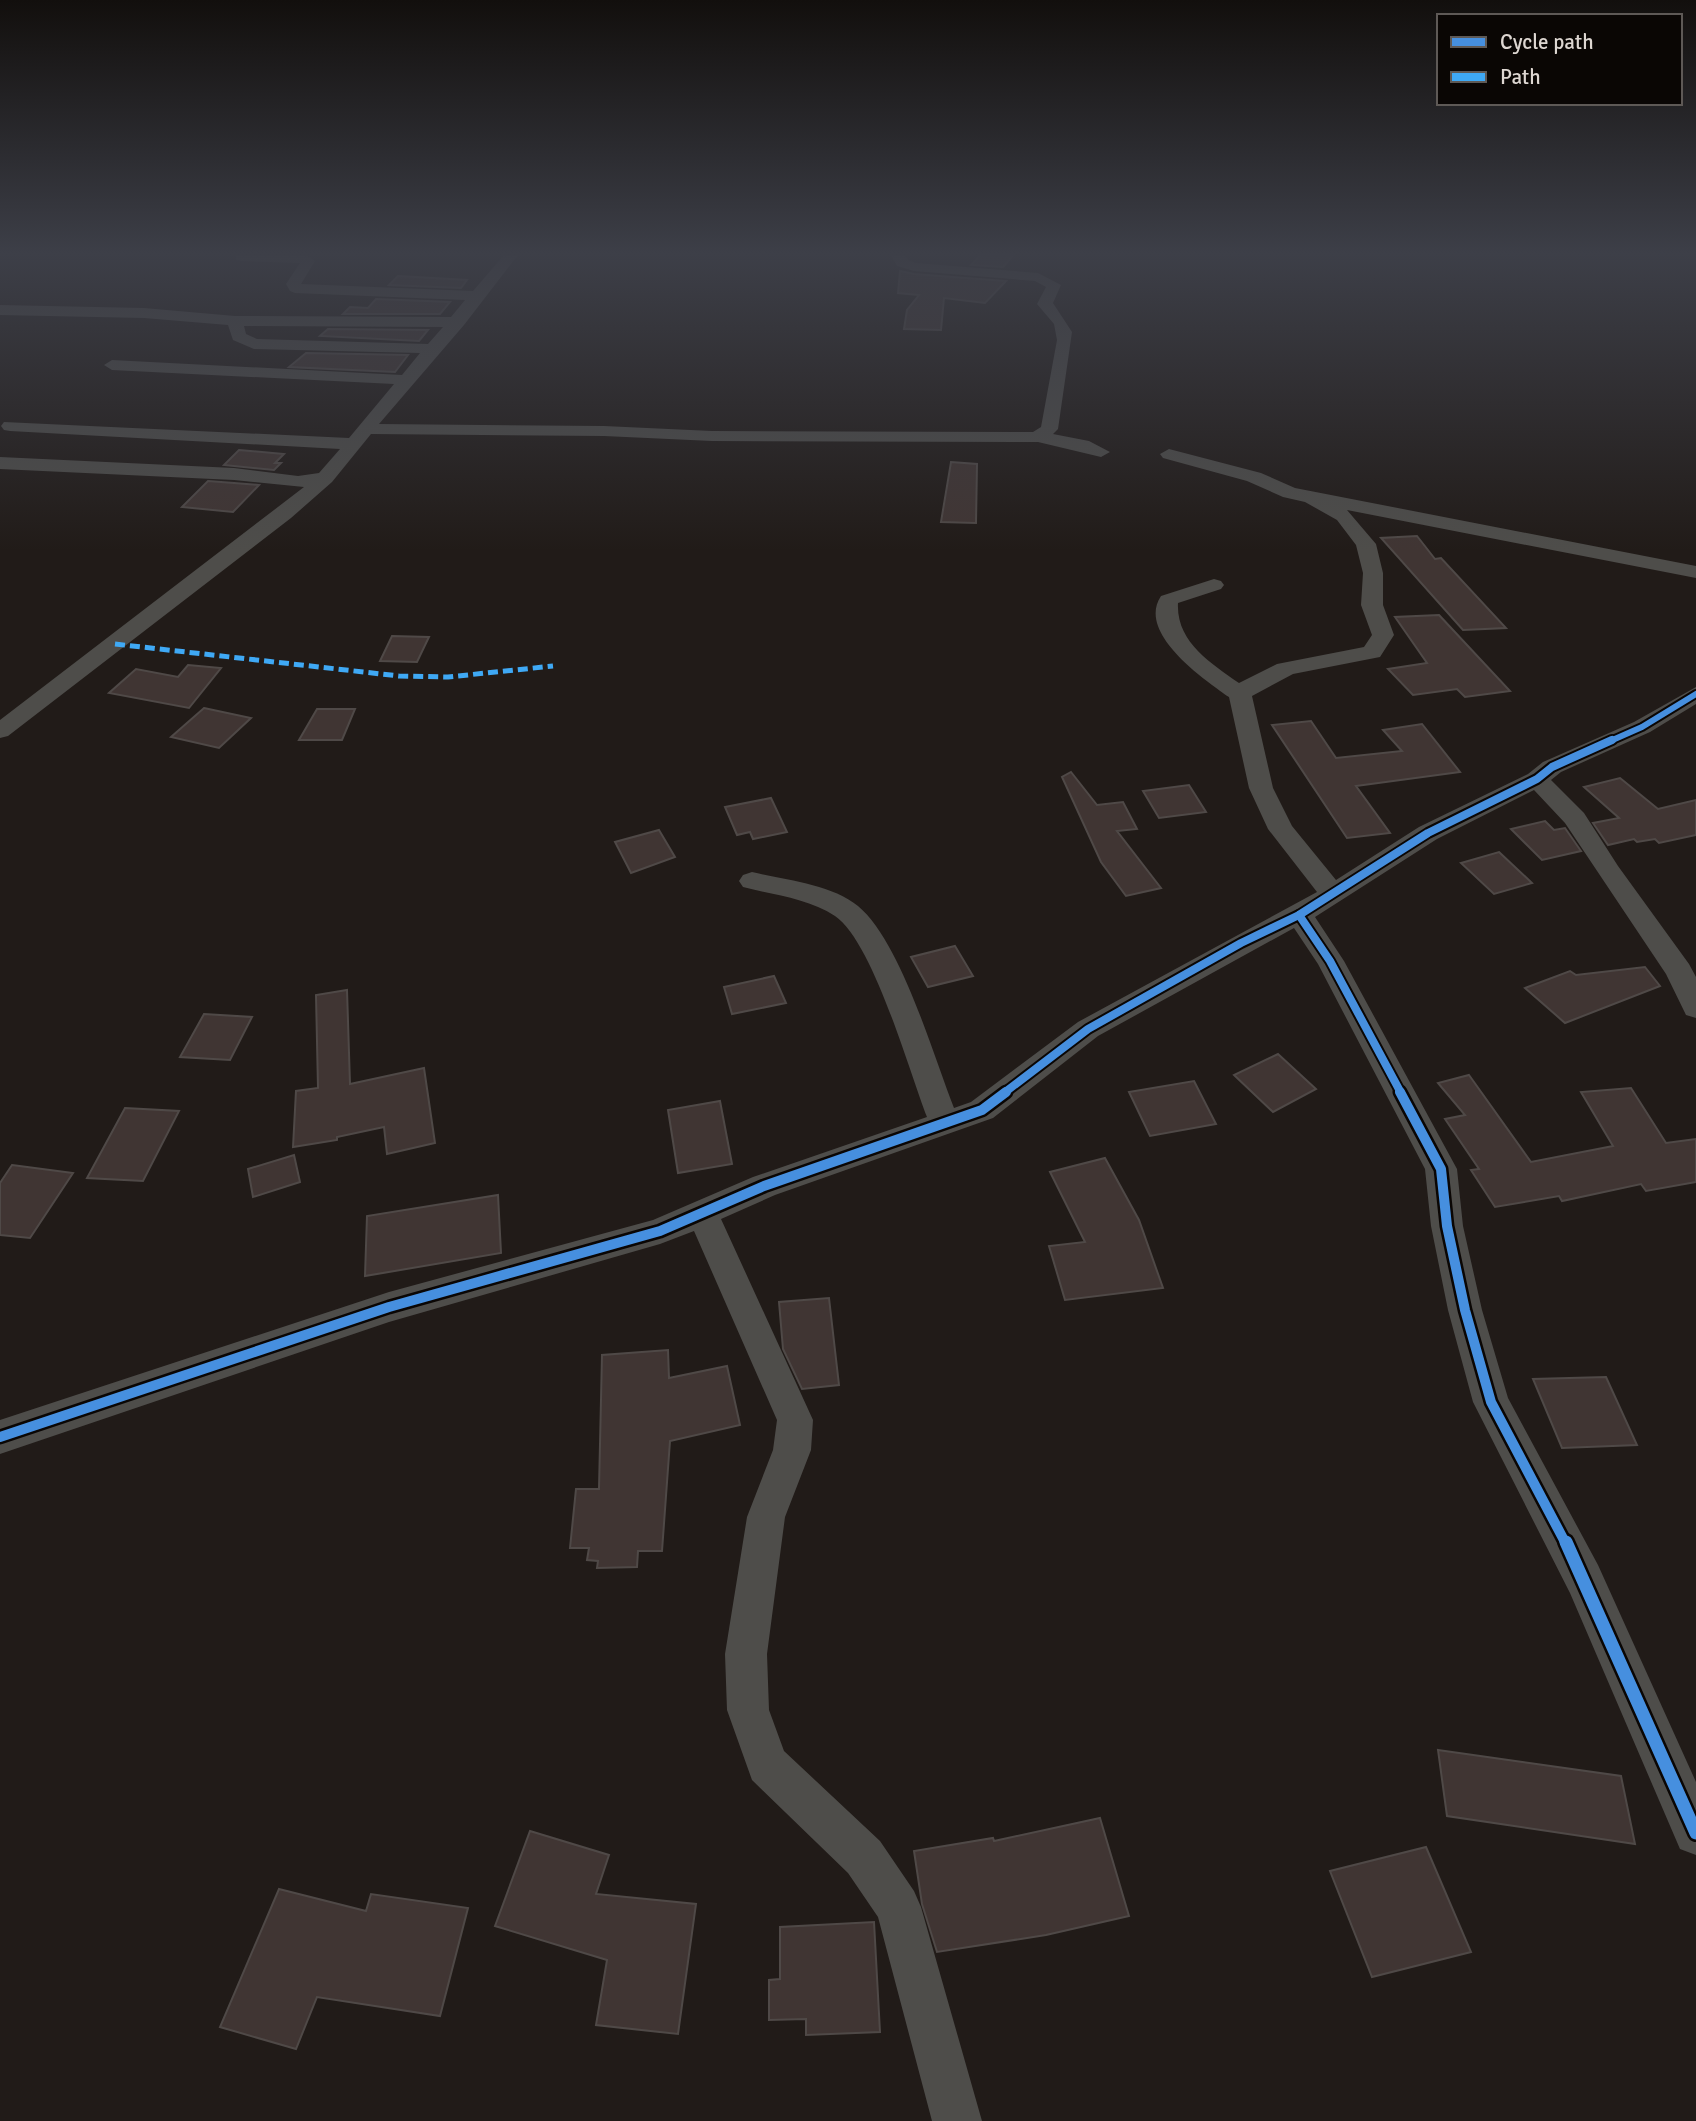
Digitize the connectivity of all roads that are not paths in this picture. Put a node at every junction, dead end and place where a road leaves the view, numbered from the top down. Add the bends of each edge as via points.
1 (431, 354) edge
2 (1063, 354) edge
3 (111, 365) dead end
4 (409, 380) junction
5 (10, 426) dead end
6 (360, 437) junction
7 (1038, 437) junction
8 (1101, 453) dead end
9 (1169, 454) dead end
10 (0, 463) edge
11 (302, 489) junction
12 (1311, 497) junction
13 (1696, 572) edge
14 (1214, 585) dead end
15 (1240, 694) junction
16 (1696, 694) edge
17 (0, 731) edge
18 (1537, 779) junction
19 (752, 881) dead end
20 (1333, 894) junction
21 (1299, 915) junction
22 (1696, 1008) edge
23 (945, 1125) junction
24 (703, 1214) junction
25 (0, 1437) edge
26 (1696, 1833) edge
27 (957, 2121) edge

1 - 4 street
2 - 7 street via 1049,429
3 - 4 street
4 - 6 street
5 - 6 street
6 - 7 street via 604,431 712,436
6 - 11 street via 325,478
7 - 8 street
9 - 12 street
10 - 11 street via 234,474
11 - 17 street
12 - 13 street
12 - 15 street via 1344,516 1366,544 1373,573 1372,605 1383,635 1372,652 1277,671
14 - 15 street via 1168,600 1165,614 1173,635 1194,660
15 - 20 street via 1261,788 1281,829
16 - 18 street via 1642,727 1552,767
18 - 20 street via 1428,833
18 - 22 street via 1575,818 1679,971
19 - 23 street via 849,912 865,929
20 - 21 street
21 - 23 street via 1088,1029 982,1110
21 - 26 street via 1330,961 1441,1169 1447,1226 1465,1310 1491,1402 1584,1579
23 - 24 street via 764,1186
24 - 25 street via 660,1231 389,1307
24 - 27 street via 795,1420 792,1450 766,1517 746,1654 748,1710 767,1765 864,1857 898,1907

